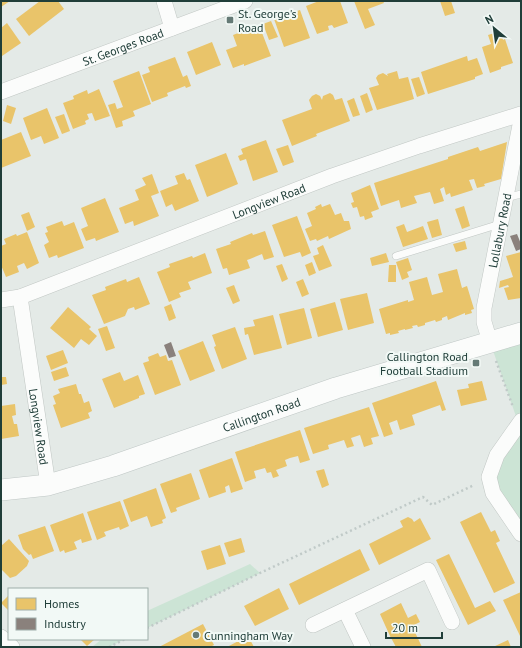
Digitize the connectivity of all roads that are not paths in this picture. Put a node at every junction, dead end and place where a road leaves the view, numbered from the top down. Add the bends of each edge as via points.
1 (164, 1) edge
2 (245, 1) edge
3 (172, 28) junction
4 (1, 92) edge
5 (521, 114) edge
6 (521, 120) edge
7 (521, 194) edge
8 (506, 198) junction
9 (500, 224) junction
10 (396, 256) dead end
11 (20, 297) junction
12 (1, 300) edge
13 (521, 333) edge
14 (490, 342) junction
15 (520, 423) edge
16 (48, 485) junction
17 (1, 490) edge
18 (521, 534) edge
19 (345, 610) junction
20 (452, 622) dead end
21 (313, 625) dead end
22 (1, 637) edge
23 (12, 647) edge
24 (363, 647) edge

1 - 3 street
2 - 3 street, St. Georges Road
3 - 4 street, St. Georges Road
5 - 11 street, Longview Road via 332,176
6 - 8 street, Lollabury Road
7 - 8 lane
8 - 9 street, Lollabury Road
9 - 10 lane
9 - 14 street, Lollabury Road via 484,308 484,322
11 - 12 street, Longview Road
11 - 16 street, Longview Road
13 - 14 street, Callington Road
14 - 16 street, Callington Road via 336,388 113,466
15 - 18 street via 497,455 489,477 493,493
16 - 17 street, Callington Road
19 - 20 street via 428,570
19 - 21 street
19 - 24 street
22 - 23 street

